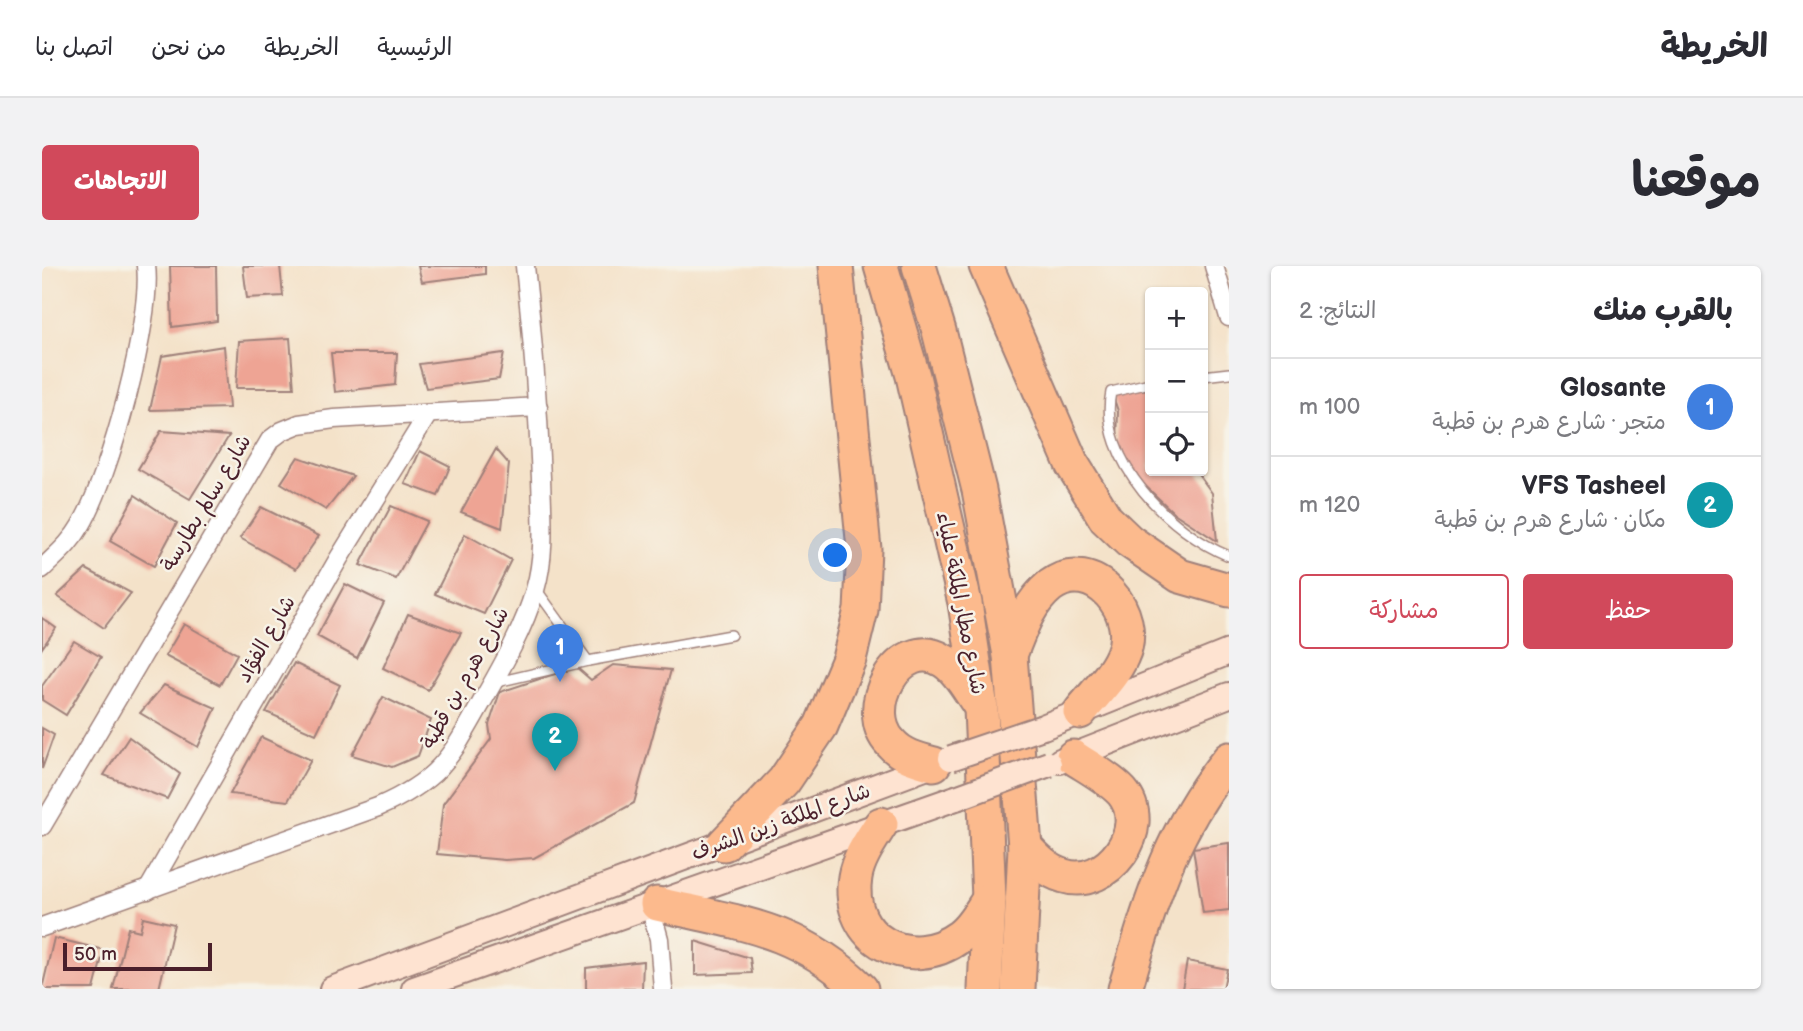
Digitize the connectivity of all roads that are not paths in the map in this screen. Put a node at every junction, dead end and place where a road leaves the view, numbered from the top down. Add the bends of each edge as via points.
1 (146, 266) edge
2 (525, 266) edge
3 (836, 266) edge
4 (880, 266) edge
5 (919, 266) edge
6 (986, 266) edge
7 (1214, 266) edge
8 (1229, 317) edge
9 (1229, 373) edge
10 (1208, 375) edge
11 (1145, 384) edge
12 (538, 407) junction
13 (428, 414) junction
14 (1229, 556) edge
15 (42, 569) edge
16 (536, 589) junction
17 (1229, 590) edge
18 (731, 635) dead end
19 (1229, 652) edge
20 (1010, 655) junction
21 (588, 661) junction
22 (493, 683) junction
23 (1229, 695) edge
24 (981, 708) junction
25 (1080, 712) junction
26 (1229, 759) edge
27 (1061, 760) junction
28 (943, 761) junction
29 (881, 824) junction
30 (42, 826) edge
31 (724, 844) junction
32 (1025, 847) junction
33 (148, 890) junction
34 (989, 899) junction
35 (654, 905) junction
36 (42, 927) edge
37 (332, 989) edge
38 (414, 989) edge
39 (663, 989) edge
40 (862, 989) edge
41 (985, 989) edge
42 (1018, 989) edge
43 (1125, 989) edge

1 - 15 street via 148,293 137,351 94,497 72,539
2 - 12 street, شارع هرم بن قطبة
3 - 31 highway via 864,549 861,610 849,659 821,726 784,780
4 - 24 highway, شارع مطار الملكة علياء via 913,376 965,603
5 - 20 highway, شارع مطار الملكة علياء via 979,490
6 - 17 highway via 1072,464 1106,519 1180,576
7 - 8 street
9 - 10 lane
11 - 14 lane via 1111,392 1115,447 1161,511
12 - 13 street, شارع سالم بطارسة
12 - 16 street, شارع هرم بن قطبة via 543,541
13 - 30 street, شارع سالم بطارسة via 299,424 270,440
13 - 33 street, شارع الفؤاد via 339,558
16 - 21 lane
16 - 22 street, شارع هرم بن قطبة
18 - 21 lane
19 - 25 main road, شارع الملكة زين الشرف
20 - 25 highway via 1028,610 1053,584 1071,578 1094,581 1112,594 1128,631 1123,655
20 - 32 highway, شارع مطار الملكة علياء
21 - 22 lane
22 - 33 street, شارع هرم بن قطبة via 446,763 410,793
23 - 27 main road, شارع الملكة زين الشرف
24 - 28 highway via 944,660 928,655 911,659 888,678 878,704 880,727 898,750
24 - 34 highway, شارع مطار الملكة علياء
25 - 28 main road, شارع الملكة زين الشرف, bridge
26 - 43 highway via 1172,846 1152,895
27 - 29 main road, شارع الملكة زين الشرف, bridge
27 - 32 highway via 1122,792 1129,806 1128,839 1120,855 1100,872 1084,878 1065,877
28 - 31 main road, شارع الملكة زين الشرف
29 - 34 highway via 859,864 853,892 861,922 882,944 914,952 944,945 971,926
29 - 35 main road, شارع الملكة زين الشرف
31 - 37 main road, شارع الملكة زين الشرف
32 - 42 highway, شارع مطار الملكة علياء
33 - 36 street, شارع هرم بن قطبة
34 - 41 highway, شارع مطار الملكة علياء
35 - 38 main road, شارع الملكة زين الشرف
35 - 39 street
35 - 40 highway via 779,932 831,962

